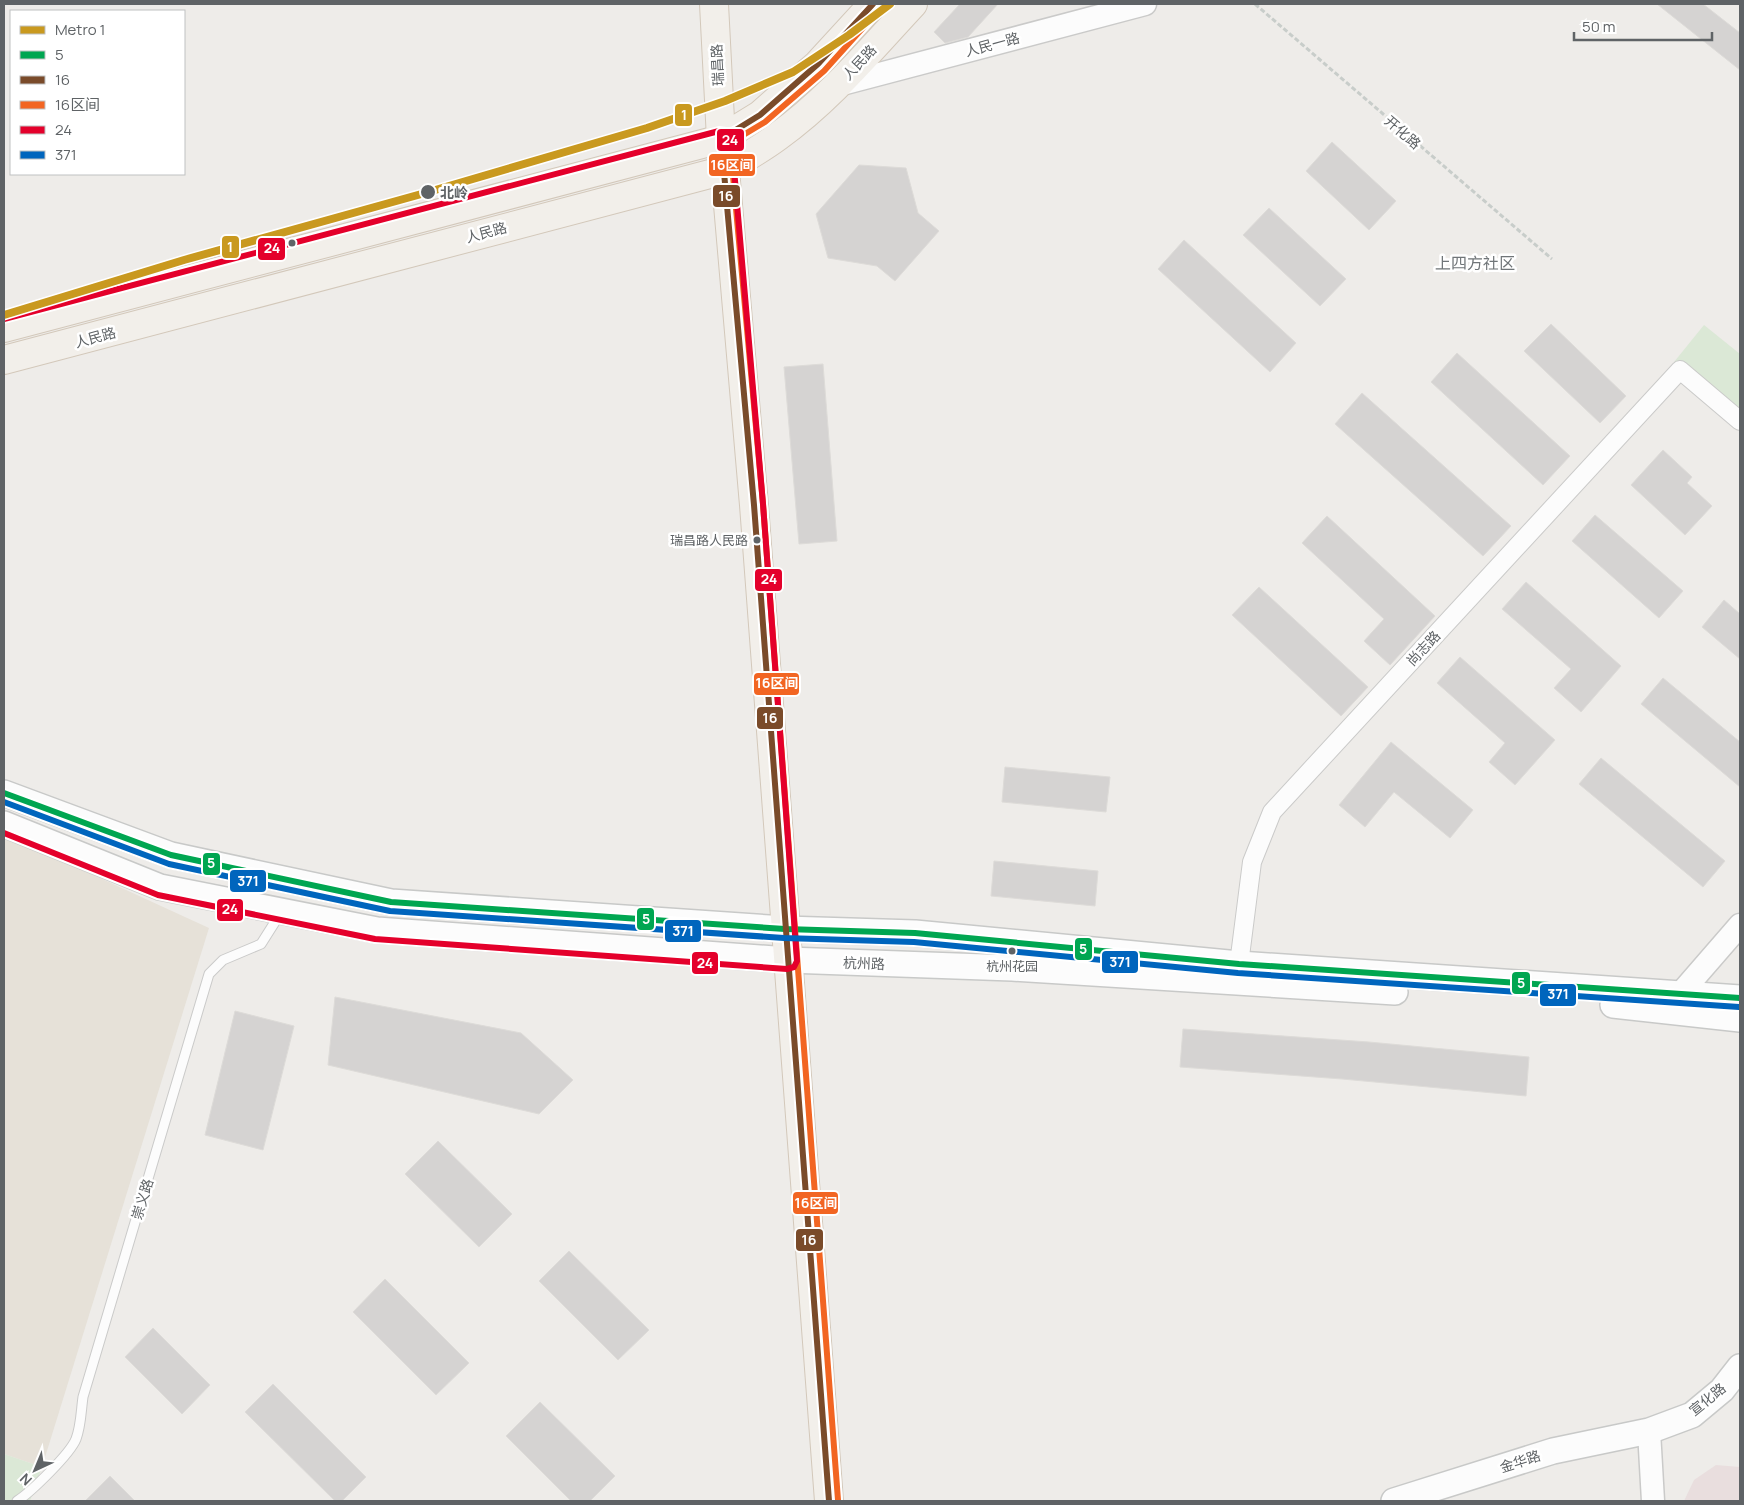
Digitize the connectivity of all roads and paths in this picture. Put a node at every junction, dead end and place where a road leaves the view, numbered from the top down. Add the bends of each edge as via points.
1 (714, 4) edge
2 (872, 4) edge
3 (912, 4) edge
4 (1145, 4) edge
5 (1255, 4) edge
6 (838, 85) junction
7 (721, 140) junction
8 (725, 170) junction
9 (1552, 259) dead end
10 (4, 328) edge
11 (4, 360) edge
12 (1740, 422) edge
13 (4, 793) edge
14 (4, 824) edge
15 (282, 911) junction
16 (1740, 925) edge
17 (786, 929) junction
18 (788, 960) junction
19 (1239, 964) junction
20 (1740, 998) edge
21 (1677, 1002) junction
22 (1740, 1019) edge
23 (1740, 1367) edge
24 (1649, 1431) junction
25 (17, 1501) edge
26 (829, 1501) edge
27 (1394, 1501) edge
28 (1653, 1501) edge

1 - 7 main road, 瑞昌路
2 - 7 main road, 人民路 via 811,70 760,115
3 - 6 main road, 人民路
4 - 6 street, 人民一路
5 - 9 path, 开化路
6 - 8 main road, 人民路 via 777,138
7 - 8 main road, 瑞昌路
7 - 10 main road, 人民路
8 - 11 main road, 人民路
8 - 17 main road, 瑞昌路
12 - 19 street, 尚志路 via 1680,370 1272,812 1252,862
13 - 17 main road, 杭州路 via 171,855 392,902
14 - 15 main road, 杭州路 via 160,886
15 - 18 main road, 杭州路 via 377,930
15 - 25 lane, 崇义路 via 261,944 223,960 209,974 82,1397 75,1442 61,1460
16 - 21 street
17 - 18 main road, 瑞昌路
17 - 19 main road, 杭州路 via 915,933
18 - 21 main road, 杭州路 via 1032,969 1611,1005
18 - 26 main road, 瑞昌路
19 - 21 main road, 杭州路
20 - 21 main road, 杭州路
21 - 22 main road, 杭州路
23 - 24 main road, 宣化路 via 1722,1390 1692,1415
24 - 27 main road, 金华路 via 1552,1451
24 - 28 street

